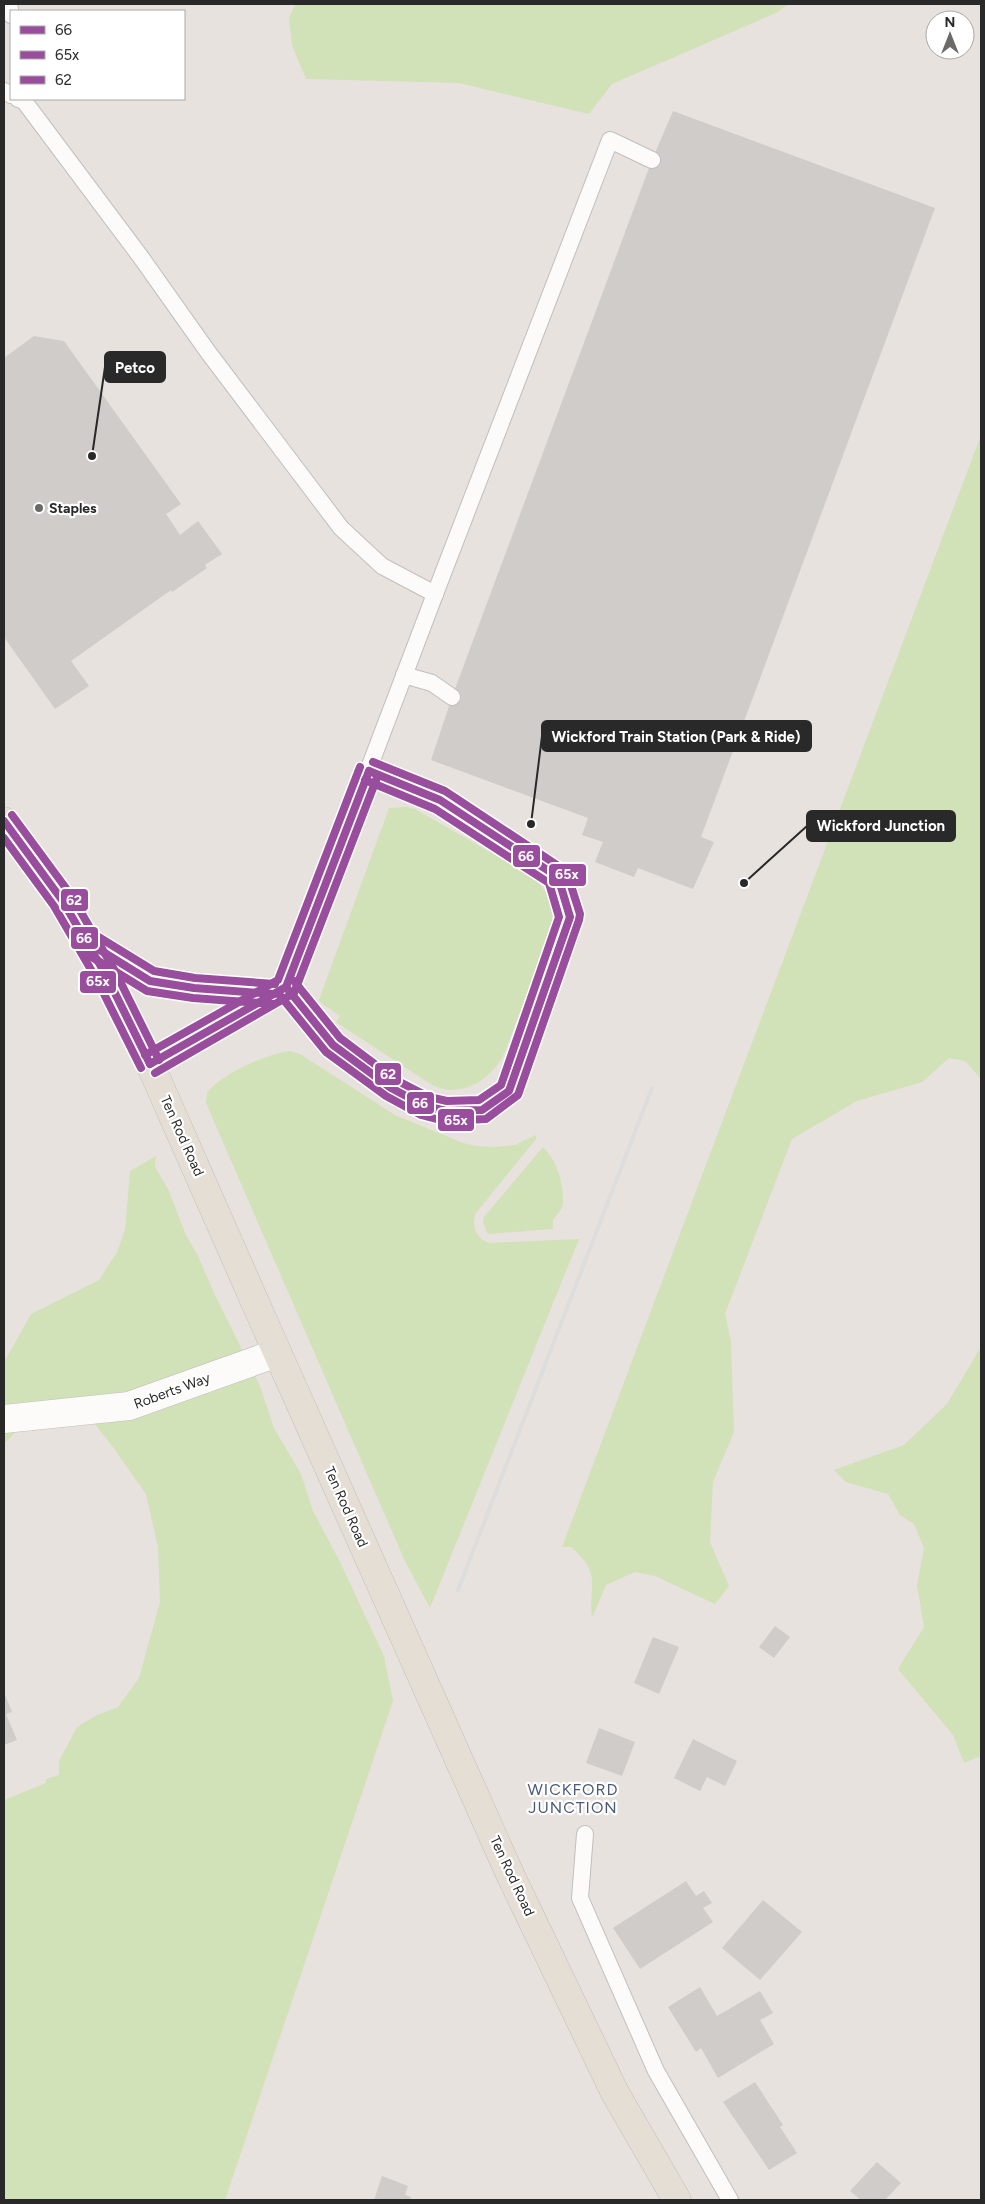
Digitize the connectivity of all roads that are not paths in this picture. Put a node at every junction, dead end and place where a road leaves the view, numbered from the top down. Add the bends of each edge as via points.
1 (21, 100) edge
2 (652, 160) dead end
3 (434, 594) junction
4 (404, 675) junction
5 (452, 697) dead end
6 (369, 771) junction
7 (4, 821) edge
8 (86, 942) junction
9 (280, 990) junction
10 (150, 1064) junction
11 (277, 1353) junction
12 (4, 1419) edge
13 (585, 1834) dead end
14 (676, 2200) edge
15 (730, 2200) edge

1 - 3 lane via 341,528 382,566
2 - 3 lane via 610,140
3 - 4 lane
4 - 5 lane via 432,683
4 - 6 lane
6 - 9 lane
6 - 9 lane via 440,800 558,877 570,917 509,1091 482,1110 446,1111 425,1106 391,1088 333,1045
7 - 8 main road, Ten Rod Road via 62,900
8 - 9 main road via 150,981 194,988
8 - 10 main road, Ten Rod Road
9 - 10 lane
10 - 11 main road, Ten Rod Road
11 - 12 street, Roberts Way via 129,1406
11 - 14 main road, Ten Rod Road via 509,1872 615,2093
13 - 15 lane via 580,1898 656,2071

